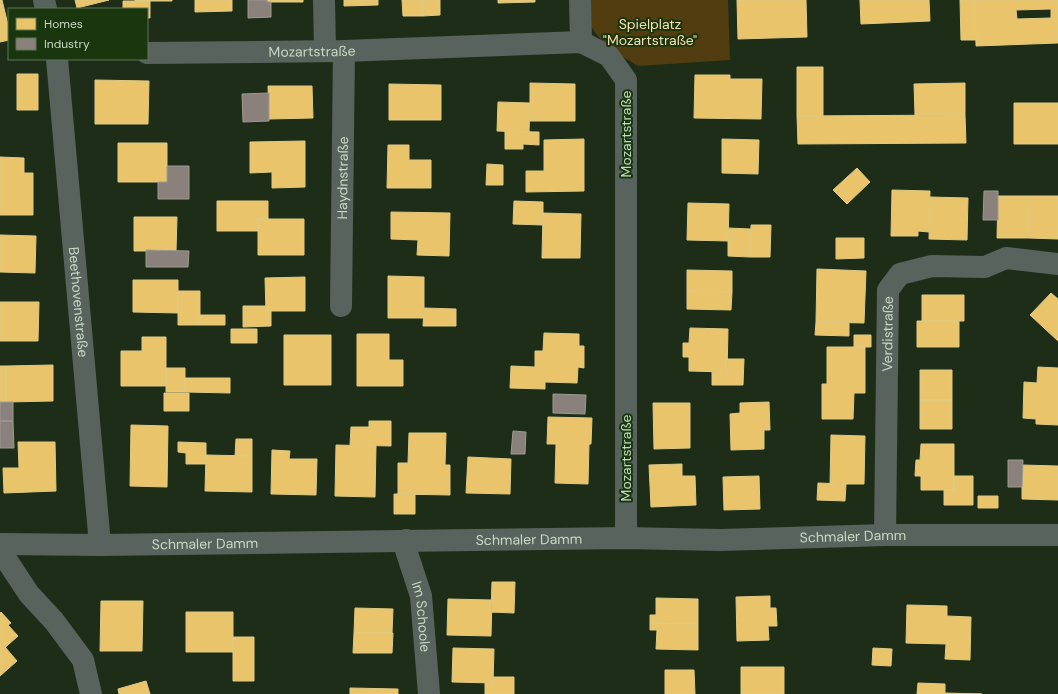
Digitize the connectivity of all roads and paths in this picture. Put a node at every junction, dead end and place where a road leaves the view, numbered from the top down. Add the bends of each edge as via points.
1 (324, 0) edge
2 (580, 0) edge
3 (581, 42) junction
4 (334, 50) junction
5 (148, 53) edge
6 (57, 60) edge
7 (1058, 264) edge
8 (342, 306) dead end
9 (885, 535) junction
10 (1058, 535) edge
11 (626, 538) junction
12 (406, 540) junction
13 (2, 544) edge
14 (100, 545) junction
15 (91, 694) edge
16 (429, 694) edge

1 - 4 street, Haydnstraße
2 - 3 street
3 - 4 street, Mozartstraße
3 - 11 street, Mozartstraße via 609,56 626,80
4 - 5 street, Mozartstraße
4 - 8 street, Haydnstraße
6 - 14 street, Beethovenstraße
7 - 9 street, Verdistraße via 1006,258 985,267 932,266 900,274 888,290
9 - 10 street, Schmaler Damm
9 - 11 street, Schmaler Damm via 720,540
11 - 12 street, Schmaler Damm
12 - 14 street, Schmaler Damm
12 - 16 street, Im Schoole via 406,550 421,596
13 - 14 street, Schmaler Damm
13 - 15 street via 4,556 29,594 54,621 83,660

